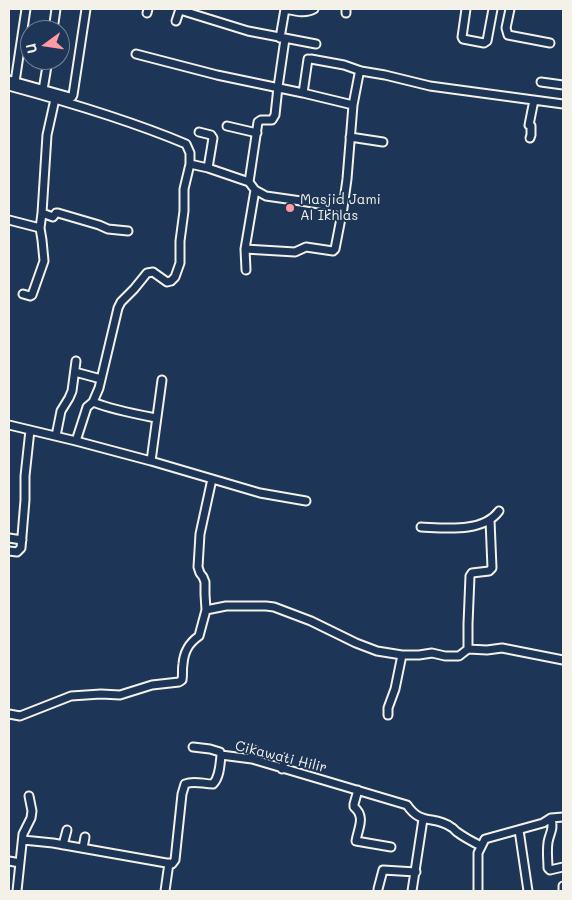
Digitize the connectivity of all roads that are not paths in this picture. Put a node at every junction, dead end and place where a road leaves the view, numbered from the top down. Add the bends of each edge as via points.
1 (26, 9) edge
2 (86, 9) edge
3 (180, 9) edge
4 (285, 9) edge
5 (314, 9) edge
6 (466, 9) edge
7 (493, 9) edge
8 (510, 9) edge
9 (176, 21) dead end
10 (283, 38) junction
11 (550, 43) dead end
12 (316, 44) dead end
13 (136, 54) dead end
14 (46, 70) edge
15 (361, 71) junction
16 (541, 82) dead end
17 (11, 83) edge
18 (563, 85) edge
19 (278, 87) junction
20 (25, 88) junction
21 (43, 90) junction
22 (303, 93) junction
23 (55, 99) junction
24 (534, 100) junction
25 (563, 104) edge
26 (353, 105) junction
27 (227, 126) dead end
28 (198, 132) dead end
29 (256, 133) junction
30 (350, 137) junction
31 (530, 138) dead end
32 (383, 142) dead end
33 (190, 164) junction
34 (208, 168) junction
35 (249, 182) junction
36 (255, 190) junction
37 (343, 208) junction
38 (42, 214) junction
39 (9, 220) edge
40 (40, 228) junction
41 (128, 231) dead end
42 (245, 249) junction
43 (246, 270) dead end
44 (23, 294) dead end
45 (76, 361) dead end
46 (74, 372) junction
47 (101, 379) junction
48 (162, 380) dead end
49 (93, 402) junction
50 (156, 418) junction
51 (9, 425) edge
52 (30, 430) junction
53 (56, 436) junction
54 (76, 441) junction
55 (151, 461) junction
56 (212, 479) junction
57 (306, 501) dead end
58 (498, 511) dead end
59 (490, 520) junction
60 (421, 527) dead end
61 (9, 538) edge
62 (22, 540) junction
63 (9, 551) edge
64 (206, 610) junction
65 (468, 649) junction
66 (402, 656) junction
67 (563, 660) edge
68 (9, 714) edge
69 (388, 715) dead end
70 (193, 747) dead end
71 (254, 750) dead end
72 (221, 755) junction
73 (285, 758) dead end
74 (252, 759) junction
75 (282, 769) junction
76 (358, 790) junction
77 (29, 796) dead end
78 (563, 817) edge
79 (551, 818) junction
80 (423, 819) junction
81 (67, 830) dead end
82 (519, 830) junction
83 (85, 836) dead end
84 (23, 840) junction
85 (63, 845) junction
86 (481, 846) junction
87 (392, 847) dead end
88 (82, 848) junction
89 (9, 861) edge
90 (20, 863) junction
91 (169, 863) junction
92 (563, 867) edge
93 (416, 872) junction
94 (563, 886) edge
95 (378, 889) dead end
96 (17, 891) edge
97 (165, 891) edge
98 (414, 891) edge
99 (478, 891) edge
100 (528, 891) edge
101 (563, 891) edge

1 - 17 street
2 - 21 street via 72,97
3 - 9 street
3 - 10 street via 248,31
4 - 5 street via 305,12
4 - 10 street
6 - 7 street via 463,39 484,43
8 - 11 street via 506,28 508,35
10 - 12 street
10 - 19 street
13 - 19 street
14 - 21 street
15 - 22 street via 309,59
15 - 24 street via 430,86
15 - 26 street
16 - 18 street
17 - 20 street
19 - 22 street
19 - 29 street via 275,117 259,121
20 - 21 street
20 - 23 street
22 - 26 street
23 - 33 street via 186,144
23 - 38 street via 47,135
24 - 25 street
24 - 31 street
26 - 30 street
27 - 29 street
28 - 34 street via 213,138
29 - 35 street
30 - 32 street
30 - 37 street
33 - 34 street
33 - 47 street via 184,189 177,273 167,282 153,272 147,273 121,302
34 - 35 street
35 - 36 street
36 - 37 street via 266,196
36 - 42 street
37 - 42 street via 333,251 306,247 295,252
38 - 40 street
38 - 41 street via 53,217 58,213 108,229
39 - 40 street
40 - 44 street via 44,260 32,295
42 - 43 street
45 - 46 street
46 - 47 street
46 - 53 street via 72,391 61,411
47 - 49 street
48 - 50 street
49 - 50 street
49 - 54 street via 87,407
50 - 55 street
51 - 52 street
52 - 53 street
52 - 62 street
53 - 54 street
54 - 55 street
55 - 56 street
56 - 57 street via 260,493
56 - 64 street via 200,534 198,567 205,582
58 - 59 street
59 - 60 street via 468,527
59 - 65 street via 491,570 470,576
61 - 62 street
62 - 63 street via 17,552
64 - 66 street via 226,606 274,607 356,643
64 - 68 street via 199,636 185,651 184,674 179,682 152,685 120,695 71,696 20,716
65 - 66 street via 459,656 432,653
65 - 67 street via 502,648
66 - 69 street
70 - 72 street via 210,749
71 - 74 street
72 - 74 street, Cikawati Hilir
72 - 91 street, Cikawati Hilir via 213,784 184,784 175,860
73 - 75 street
74 - 75 street, Cikawati Hilir
75 - 76 street, Cikawati Hilir
76 - 80 street, Cikawati Hilir via 407,805
76 - 87 street via 354,807 361,819 356,840
77 - 84 street via 32,811
78 - 79 street
79 - 82 street
79 - 92 street via 548,868
80 - 86 street, Cikawati Hilir via 441,822
80 - 93 street
81 - 85 street
82 - 86 street via 485,839
82 - 100 street
83 - 88 street
84 - 85 street
84 - 90 street
85 - 88 street
86 - 99 street via 478,852
88 - 91 street
89 - 90 street
90 - 96 street
91 - 97 street
93 - 95 street via 383,870
93 - 98 street
94 - 101 street

